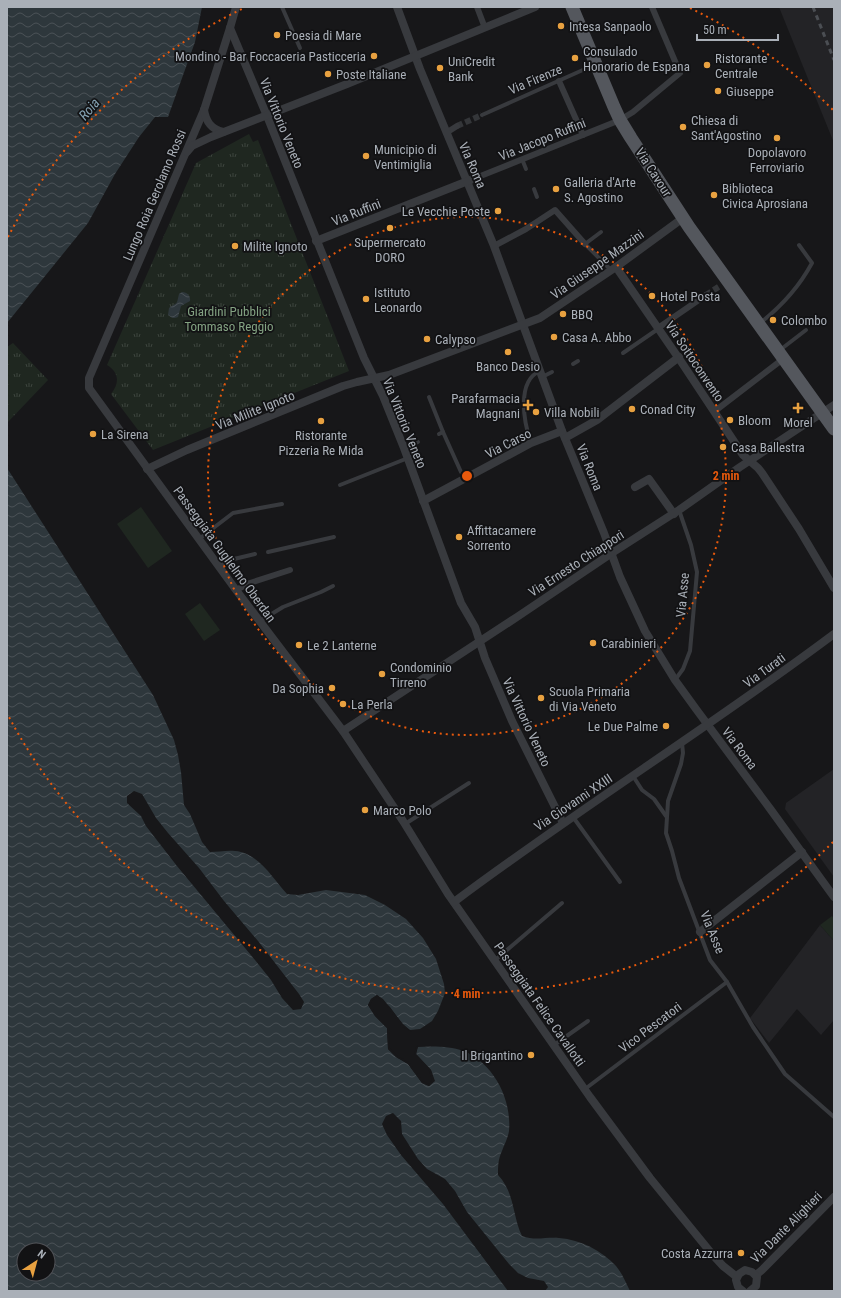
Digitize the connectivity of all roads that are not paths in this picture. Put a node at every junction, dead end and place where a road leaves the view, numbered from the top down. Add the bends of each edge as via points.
1 (236, 7) edge
2 (282, 7) edge
3 (397, 7) edge
4 (477, 7) edge
5 (535, 7) edge
6 (572, 7) edge
7 (652, 7) edge
8 (230, 28) junction
9 (485, 28) junction
10 (300, 48) dead end
11 (415, 56) junction
12 (596, 64) junction
13 (559, 81) junction
14 (204, 110) junction
15 (482, 115) tunnel mouth
16 (267, 116) junction
17 (620, 120) junction
18 (457, 126) tunnel mouth
19 (223, 132) junction
20 (446, 132) junction
21 (583, 135) junction
22 (184, 155) junction
23 (522, 159) junction
24 (526, 169) dead end
25 (470, 181) junction
26 (534, 189) dead end
27 (537, 197) dead end
28 (683, 218) junction
29 (601, 232) dead end
30 (316, 241) junction
31 (585, 244) junction
32 (799, 245) dead end
33 (494, 246) junction
34 (614, 269) junction
35 (706, 295) tunnel mouth
36 (759, 324) junction
37 (523, 325) junction
38 (658, 328) junction
39 (806, 330) dead end
40 (623, 353) dead end
41 (780, 355) junction
42 (679, 357) junction
43 (578, 361) dead end
44 (573, 364) dead end
45 (552, 372) dead end
46 (541, 374) junction
47 (374, 378) junction
48 (90, 390) joint
49 (429, 397) dead end
50 (834, 404) edge
51 (715, 411) junction
52 (821, 412) junction
53 (834, 429) edge
54 (564, 435) junction
55 (418, 442) dead end
56 (531, 443) junction
57 (404, 448) junction
58 (408, 458) junction
59 (749, 461) junction
60 (147, 469) junction
61 (461, 472) dead end
62 (340, 485) dead end
63 (635, 487) dead end
64 (423, 502) junction
65 (282, 504) dead end
66 (677, 512) junction
67 (334, 537) dead end
68 (199, 539) junction
69 (268, 552) dead end
70 (612, 553) junction
71 (255, 554) dead end
72 (219, 566) junction
73 (290, 570) dead end
74 (333, 586) dead end
75 (834, 588) edge
76 (236, 590) junction
77 (259, 621) junction
78 (834, 634) edge
79 (480, 641) junction
80 (675, 680) junction
81 (708, 725) junction
82 (343, 731) junction
83 (682, 742) junction
84 (633, 776) junction
85 (469, 783) dead end
86 (667, 816) junction
87 (573, 817) junction
88 (563, 823) junction
89 (405, 824) junction
90 (802, 852) junction
91 (620, 882) dead end
92 (834, 897) edge
93 (454, 902) junction
94 (562, 903) dead end
95 (700, 932) junction
96 (494, 961) junction
97 (727, 982) junction
98 (588, 1020) dead end
99 (554, 1044) junction
100 (585, 1089) junction
101 (834, 1117) edge
102 (834, 1197) edge
103 (756, 1275) junction
104 (737, 1277) junction
105 (743, 1291) edge
106 (751, 1291) edge

1 - 8 street, Lungo Roia Gerolamo Rossi
2 - 10 lane
3 - 11 street, Via Roma
4 - 9 street
5 - 9 street
6 - 12 main road, Via Cavour
7 - 17 street, Via Jacopo Ruffini via 680,73
8 - 14 street, Lungo Roia Gerolamo Rossi
8 - 16 street, Via Vittorio Veneto
9 - 11 street
11 - 16 street
11 - 20 street, Via Roma
12 - 13 lane, Via Firenze
12 - 17 main road, Via Cavour
13 - 15 lane, Via Firenze
13 - 21 street
14 - 19 street via 211,126
14 - 22 street, Lungo Roia Gerolamo Rossi
16 - 19 street
16 - 30 street, Via Vittorio Veneto
17 - 21 street, Via Jacopo Ruffini
17 - 28 main road, Via Cavour
18 - 20 street
19 - 22 street via 192,146
20 - 25 street, Via Roma
21 - 23 street, Via Jacopo Ruffini
22 - 48 street, Lungo Roia Gerolamo Rossi via 89,378
23 - 24 lane
23 - 25 street, Via Jacopo Ruffini
25 - 30 street, Via Ruffini
25 - 33 street, Via Roma
26 - 27 lane
28 - 34 street, Via Giuseppe Mazzini
28 - 36 main road, Via Cavour via 726,282
29 - 31 lane
30 - 47 street, Via Vittorio Veneto
31 - 33 street, Via Sottoconvento via 555,210
31 - 34 lane, Via Sottoconvento
32 - 36 lane via 812,263 788,298
33 - 37 street, Via Roma
34 - 37 street, Via Giuseppe Mazzini via 540,318
34 - 38 street, Via Sottoconvento
35 - 38 street
36 - 41 main road, Via Cavour
37 - 46 street, Via Roma
37 - 47 street, Via Giuseppe Mazzini via 389,375
38 - 40 lane
38 - 42 street, Via Sottoconvento
39 - 41 lane
41 - 51 street
41 - 52 main road, Via Cavour
42 - 51 street, Via Sottoconvento
42 - 54 street, Via Carso via 597,420
43 - 44 lane
45 - 46 lane
46 - 54 street, Via Roma
46 - 56 lane via 533,374 524,398 525,420
47 - 57 street, Via Vittorio Veneto
47 - 60 street, Via Milite Ignoto via 344,386
48 - 60 street, Passeggiata Guglielmo Oberdan
49 - 61 lane via 441,433
50 - 52 street, Via Ernesto Chiappori
51 - 59 street, Via Sottoconvento
52 - 53 main road, Via Cavour
52 - 59 street, Via Ernesto Chiappori
54 - 56 street, Via Carso
54 - 70 street, Via Roma
55 - 57 lane
56 - 64 street, Via Carso
57 - 58 street, Via Vittorio Veneto
58 - 62 lane
58 - 64 street, Via Vittorio Veneto
59 - 66 street, Via Ernesto Chiappori
59 - 75 street, Via Sottoconvento via 758,468 780,500
60 - 68 street, Passeggiata Guglielmo Oberdan
63 - 66 street, Via Asse via 649,479
64 - 79 street, Via Vittorio Veneto via 461,603
65 - 68 lane via 233,514
66 - 70 street, Via Ernesto Chiappori
66 - 80 lane, Via Asse via 691,545 697,572 690,651 683,669
67 - 69 lane
68 - 72 street, Passeggiata Guglielmo Oberdan
70 - 79 street, Via Ernesto Chiappori
70 - 80 street, Via Roma via 645,631
71 - 72 lane
72 - 76 street, Passeggiata Guglielmo Oberdan
73 - 76 street
74 - 77 lane via 283,607
76 - 77 street, Passeggiata Guglielmo Oberdan
77 - 82 street, Passeggiata Guglielmo Oberdan
78 - 81 street, Via Turati
79 - 82 street, Via Ernesto Chiappori
79 - 88 street, Via Vittorio Veneto via 512,721
80 - 81 street, Via Roma
81 - 83 street, Via Giovanni XXIII
81 - 90 street, Via Roma
82 - 89 street, Passeggiata Felice Cavallotti
83 - 84 street, Via Giovanni XXIII
83 - 86 lane, Via Asse via 681,764 668,801
84 - 86 lane via 642,790 654,799
84 - 87 street, Via Giovanni XXIII
85 - 89 lane
86 - 95 lane, Via Asse via 666,834 679,878
87 - 88 street, Via Giovanni XXIII
87 - 91 lane
88 - 93 street, Via Giovanni XXIII
89 - 93 street, Passeggiata Felice Cavallotti
90 - 92 street, Via Roma
90 - 95 street
93 - 96 street, Passeggiata Felice Cavallotti
94 - 96 lane
95 - 97 lane, Via Asse via 710,960
96 - 99 street, Passeggiata Felice Cavallotti
97 - 100 lane, Vico Pescatori
97 - 101 lane, Via Asse via 752,1027 785,1074
98 - 99 lane
99 - 100 street, Passeggiata Felice Cavallotti
100 - 104 street, Passeggiata Felice Cavallotti via 650,1178 712,1254
102 - 103 street, Via Dante Alighieri
103 - 104 street via 745,1270
103 - 106 street via 757,1283
104 - 105 street via 736,1284

